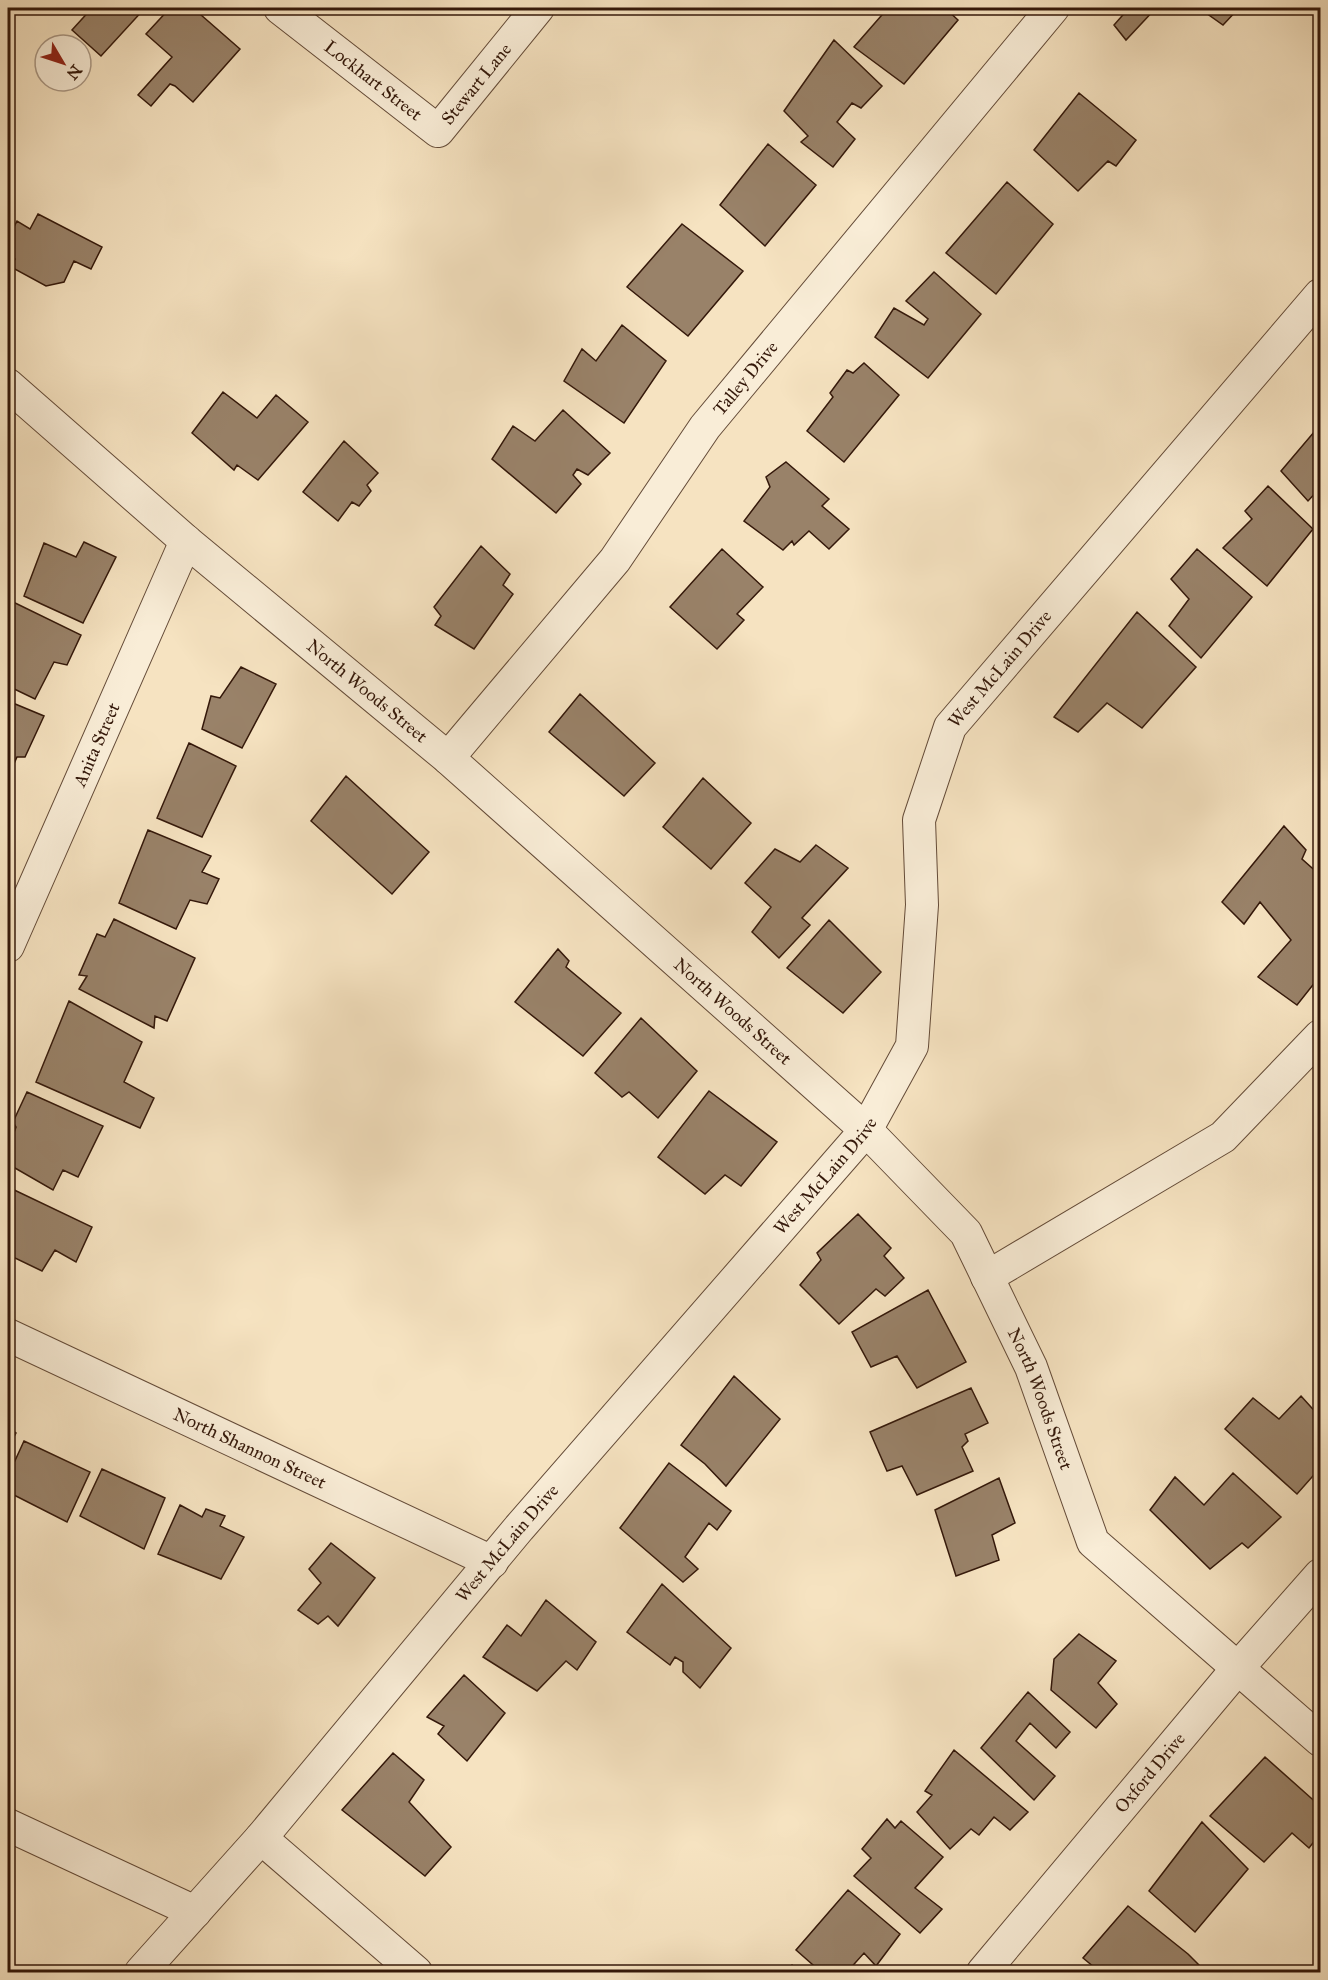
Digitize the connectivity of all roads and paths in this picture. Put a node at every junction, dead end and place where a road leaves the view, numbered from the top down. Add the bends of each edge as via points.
1 (280, 8) edge
2 (538, 8) edge
3 (1053, 8) edge
4 (438, 131) joint
5 (1320, 296) edge
6 (8, 385) edge
7 (186, 541) junction
8 (448, 758) junction
9 (8, 946) edge
10 (1320, 1036) edge
11 (866, 1130) junction
12 (987, 1277) junction
13 (8, 1335) edge
14 (492, 1562) junction
15 (1320, 1575) edge
16 (1237, 1669) junction
17 (1320, 1740) edge
18 (8, 1825) edge
19 (261, 1838) junction
20 (195, 1912) junction
21 (141, 1972) edge
22 (417, 1972) edge
23 (983, 1972) edge

1 - 4 street, Lockhart Street
2 - 4 street, Stewart Lane
3 - 8 street, Talley Drive via 705,427 615,560
5 - 11 street, West McLain Drive via 950,727 919,820 922,904 912,1046
6 - 7 street, North Woods Street
7 - 8 street, North Woods Street
7 - 9 street, Anita Street
8 - 11 street, North Woods Street
10 - 12 street via 1223,1137
11 - 12 street, North Woods Street via 966,1233
11 - 14 street, West McLain Drive
12 - 16 street, North Woods Street via 1031,1367 1094,1542
13 - 14 street, North Shannon Street
14 - 19 street, West McLain Drive
15 - 16 street, Oxford Drive
16 - 17 street, North Woods Street
16 - 23 street, Oxford Drive
18 - 20 street
19 - 20 street, West McLain Drive
19 - 22 street
20 - 21 street, West McLain Drive

